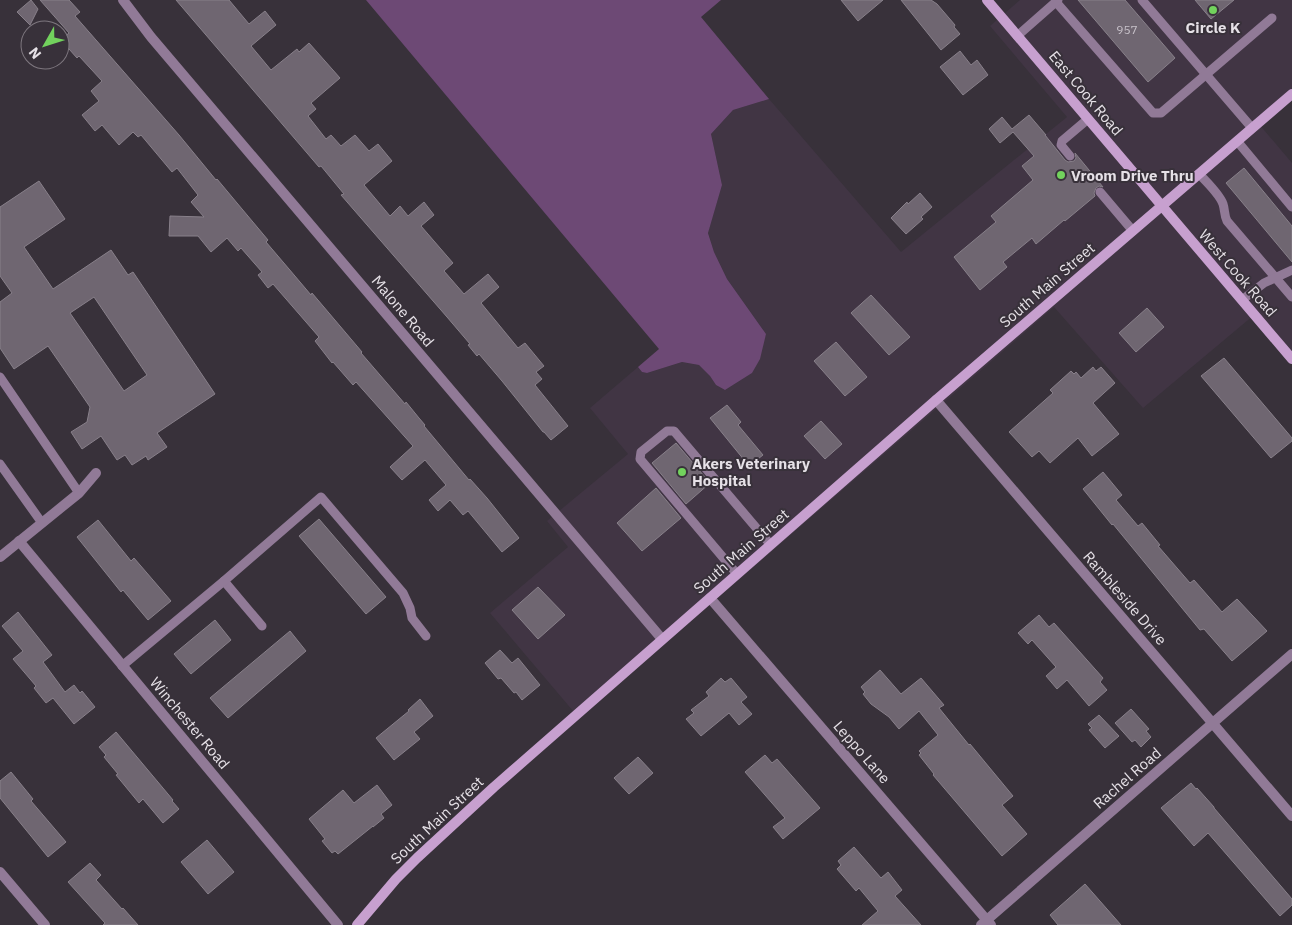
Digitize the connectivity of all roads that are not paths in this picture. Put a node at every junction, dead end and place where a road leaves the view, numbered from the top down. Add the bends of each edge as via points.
1 (123, 0) edge
2 (986, 0) edge
3 (1142, 0) edge
4 (1057, 1) edge
5 (1272, 18) dead end
6 (1017, 36) junction
7 (1206, 75) junction
8 (1292, 94) edge
9 (1088, 119) junction
10 (1252, 128) junction
11 (1237, 141) junction
12 (1070, 156) dead end
13 (1199, 174) junction
14 (1100, 192) dead end
15 (1161, 206) junction
16 (1292, 207) edge
17 (1132, 231) junction
18 (1292, 270) edge
19 (1276, 278) junction
20 (1292, 297) edge
21 (1242, 300) junction
22 (1292, 360) edge
23 (0, 377) edge
24 (936, 400) junction
25 (0, 464) edge
26 (96, 473) dead end
27 (79, 492) junction
28 (42, 523) junction
29 (19, 541) junction
30 (770, 544) junction
31 (0, 557) edge
32 (737, 574) junction
33 (224, 581) junction
34 (710, 598) junction
35 (262, 626) dead end
36 (426, 636) dead end
37 (662, 639) junction
38 (1292, 654) edge
39 (122, 666) junction
40 (1213, 723) junction
41 (1292, 816) edge
42 (0, 872) edge
43 (986, 923) edge
44 (45, 925) edge
45 (338, 925) edge
46 (357, 925) edge

1 - 37 street, Malone Road
2 - 6 street, East Cook Road
3 - 7 lane
4 - 6 lane
4 - 7 lane via 1153,113 1161,113
5 - 7 lane
6 - 9 street, East Cook Road
7 - 10 lane
8 - 10 street, South Main Street
9 - 12 lane via 1062,141 1061,146
9 - 15 street, East Cook Road
10 - 11 street, South Main Street
11 - 13 street, South Main Street
11 - 16 lane
13 - 15 street, South Main Street
13 - 19 lane via 1223,204 1227,221
14 - 17 lane
15 - 17 street, South Main Street
15 - 21 street, West Cook Road
17 - 24 street, South Main Street
18 - 19 lane
19 - 20 lane
19 - 21 lane
21 - 22 street, West Cook Road
23 - 27 lane
24 - 30 street, South Main Street
24 - 40 street, Rambleside Drive
25 - 28 lane
26 - 27 street
27 - 28 street
28 - 29 street
29 - 31 street
29 - 39 street, Winchester Road
30 - 32 street, South Main Street
30 - 32 lane via 674,431 667,431 642,452 640,459
32 - 34 street, South Main Street
33 - 35 lane
33 - 36 lane via 321,497 403,593 412,618
33 - 39 lane
34 - 37 street, South Main Street
34 - 43 street, Leppo Lane
37 - 46 street, South Main Street via 441,835 396,879
38 - 40 street, Rachel Road
39 - 45 street, Winchester Road
40 - 41 street, Rambleside Drive
40 - 43 street, Rachel Road
42 - 44 street

